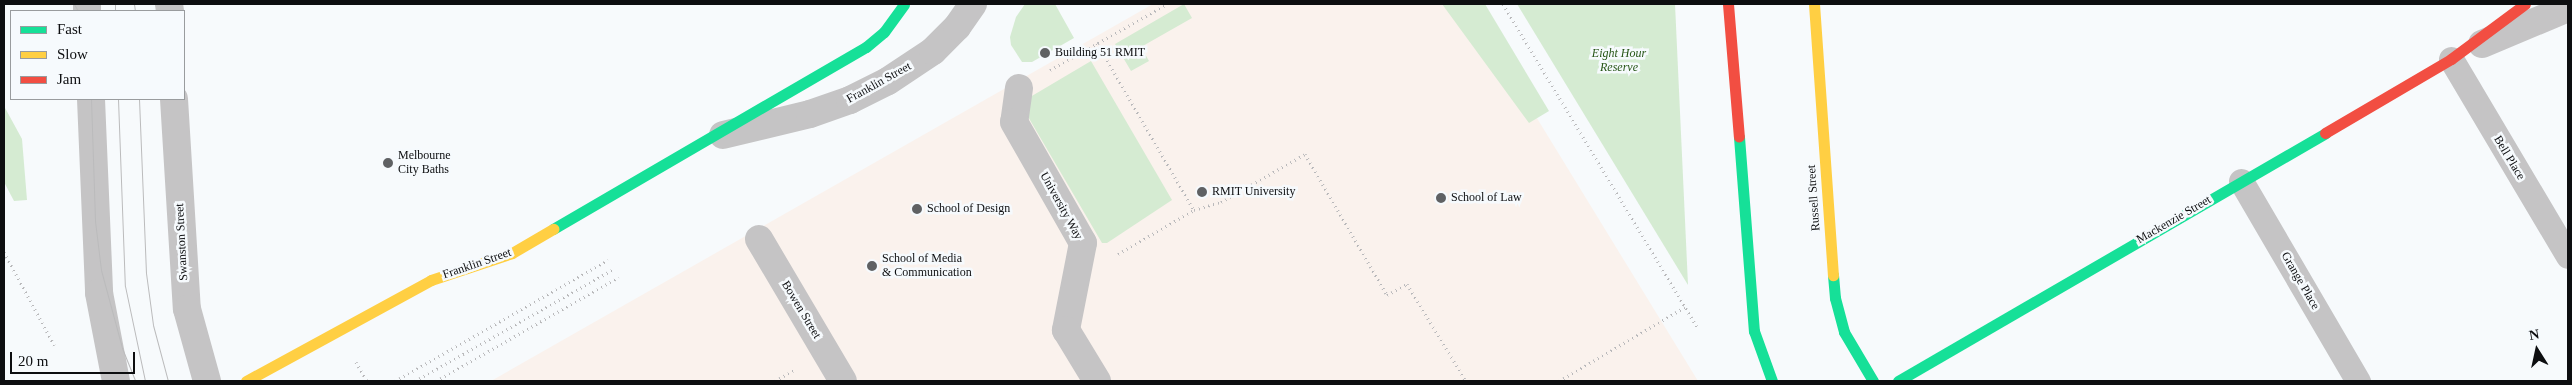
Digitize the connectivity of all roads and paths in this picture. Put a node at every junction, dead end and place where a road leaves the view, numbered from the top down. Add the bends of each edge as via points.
1 (904, 4) edge
2 (973, 4) edge
3 (1167, 4) edge
4 (1503, 4) edge
5 (1728, 4) edge
6 (1814, 4) edge
7 (2525, 4) edge
8 (2568, 8) edge
9 (1097, 43) junction
10 (2451, 59) junction
11 (1019, 88) joint
12 (91, 100) edge
13 (174, 100) edge
14 (704, 141) junction
15 (2241, 181) junction
16 (1194, 210) junction
17 (759, 239) dead end
18 (1125, 249) dead end
19 (4, 252) edge
20 (2568, 256) edge
21 (608, 260) dead end
22 (614, 268) dead end
23 (619, 277) dead end
24 (1685, 307) junction
25 (1698, 328) dead end
26 (54, 346) dead end
27 (352, 357) dead end
28 (789, 373) dead end
29 (116, 381) edge
30 (207, 381) edge
31 (246, 381) edge
32 (367, 381) edge
33 (395, 381) edge
34 (415, 381) edge
35 (436, 381) edge
36 (775, 381) edge
37 (844, 381) edge
38 (1097, 381) edge
39 (1466, 381) edge
40 (1560, 381) edge
41 (1772, 381) edge
42 (1873, 381) edge
43 (1898, 381) edge
44 (2358, 381) edge

1 - 14 street, Franklin Street via 884,32 866,47
2 - 14 street, Franklin Street via 933,51 858,96 810,114
3 - 9 path
4 - 24 path
5 - 41 street via 1754,331
6 - 42 street, Russell Street via 1835,298 1844,332
7 - 10 street, Mackenzie Street
8 - 10 street, Mackenzie Street
9 - 11 path
9 - 16 path
10 - 15 street, Mackenzie Street
10 - 20 lane, Bell Place
11 - 38 street, University Way via 1014,122 1083,243 1066,330
12 - 29 street via 99,293
13 - 30 street, Swanston Street via 187,310
14 - 31 street, Franklin Street via 512,253 431,280
15 - 43 street, Mackenzie Street
15 - 44 lane, Grange Place
16 - 18 path
16 - 39 path via 1222,202 1305,154 1388,295 1407,284
17 - 37 street, Bowen Street
19 - 26 path
21 - 33 path
22 - 34 path
23 - 35 path
24 - 25 path
24 - 40 path
27 - 32 path
28 - 36 path

